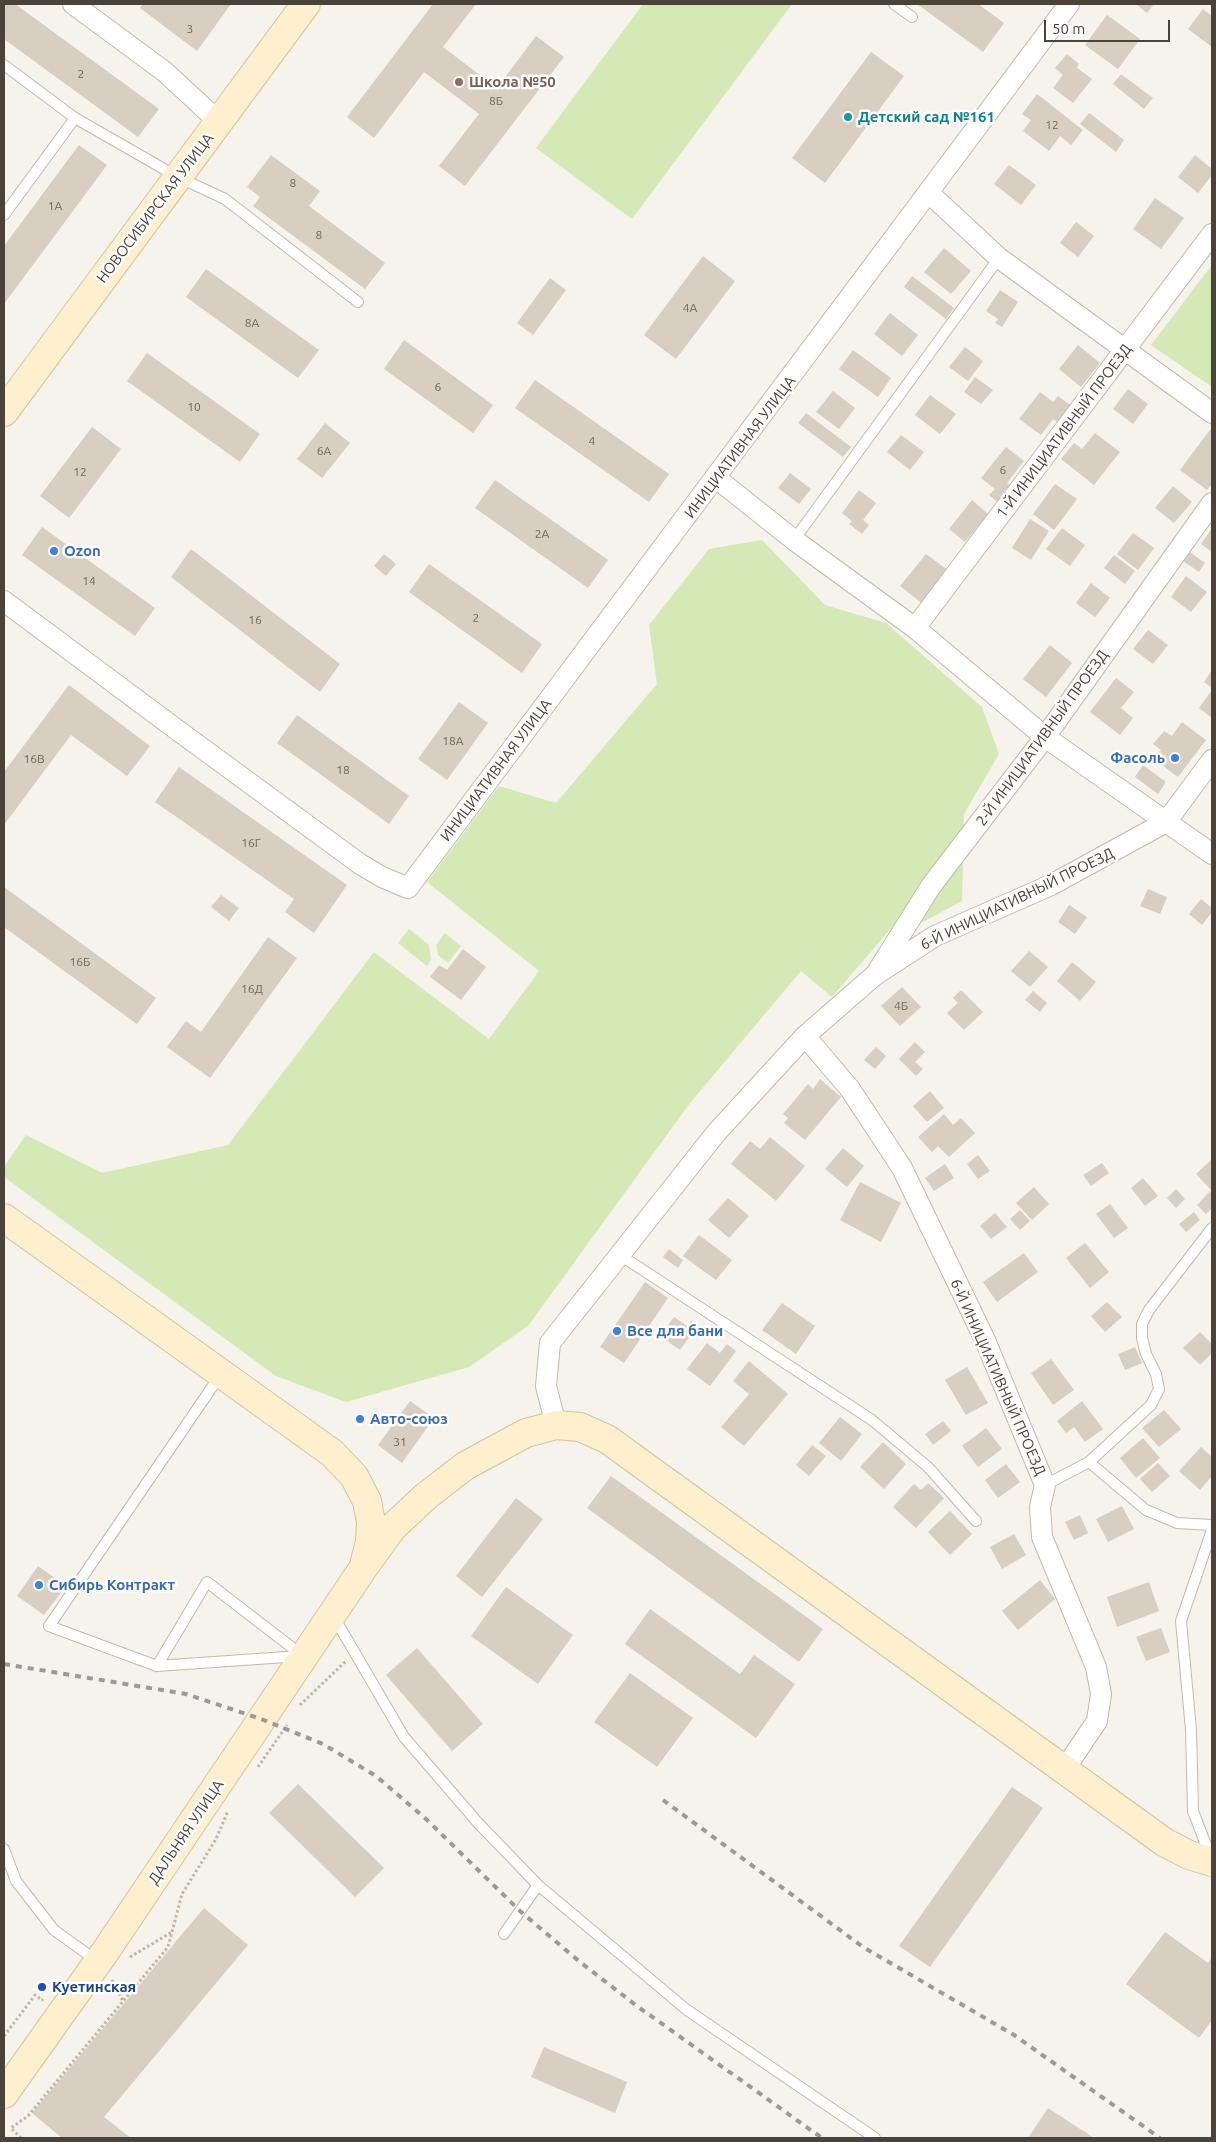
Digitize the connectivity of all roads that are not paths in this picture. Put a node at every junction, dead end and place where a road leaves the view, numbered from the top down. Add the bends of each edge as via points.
1 (73, 4) edge
2 (306, 4) edge
3 (894, 4) edge
4 (1069, 4) edge
5 (912, 17) dead end
6 (4, 65) edge
7 (75, 118) junction
8 (219, 122) junction
9 (178, 177) junction
10 (929, 193) junction
11 (4, 214) edge
12 (1212, 234) edge
13 (1000, 258) junction
14 (358, 302) dead end
15 (1125, 349) junction
16 (4, 412) edge
17 (1212, 413) edge
18 (716, 478) junction
19 (1212, 503) edge
20 (794, 540) junction
21 (4, 601) edge
22 (915, 628) junction
23 (1045, 737) junction
24 (1212, 760) edge
25 (1166, 822) junction
26 (1212, 854) edge
27 (875, 975) junction
28 (805, 1036) junction
29 (4, 1218) edge
30 (1212, 1228) edge
31 (620, 1255) junction
32 (221, 1374) junction
33 (556, 1426) junction
34 (1090, 1462) junction
35 (1045, 1485) junction
36 (976, 1521) dead end
37 (1212, 1526) edge
38 (1212, 1530) edge
39 (364, 1567) junction
40 (332, 1614) junction
41 (304, 1656) junction
42 (157, 1666) junction
43 (1064, 1770) junction
44 (4, 1848) edge
45 (1212, 1862) edge
46 (538, 1885) junction
47 (504, 1934) dead end
48 (107, 1968) junction
49 (4, 2094) edge
50 (875, 2138) edge

1 - 8 street via 165,72
2 - 8 street, НОВОСИБИРСКАЯ УЛИЦА
3 - 5 lane
4 - 10 street, ИНИЦИАТИВНАЯ УЛИЦА
6 - 7 lane
7 - 9 lane
7 - 11 lane
8 - 9 street, НОВОСИБИРСКАЯ УЛИЦА
9 - 14 lane via 225,199
9 - 16 street, НОВОСИБИРСКАЯ УЛИЦА
10 - 13 street
10 - 18 street, ИНИЦИАТИВНАЯ УЛИЦА
12 - 15 street, 1-Й ИНИЦИАТИВНЫЙ ПРОЕЗД
13 - 15 street
13 - 20 lane
15 - 17 street
15 - 22 street, 1-Й ИНИЦИАТИВНЫЙ ПРОЕЗД
18 - 20 street
18 - 21 street, ИНИЦИАТИВНАЯ УЛИЦА via 408,888 382,878 360,864
19 - 23 street, 2-Й ИНИЦИАТИВНЫЙ ПРОЕЗД
20 - 22 street
22 - 23 street
23 - 25 street
23 - 27 street, 2-Й ИНИЦИАТИВНЫЙ ПРОЕЗД via 931,886
24 - 25 street
25 - 26 street
25 - 27 street, 6-Й ИНИЦИАТИВНЫЙ ПРОЕЗД via 1050,885 936,936
27 - 28 street, 6-Й ИНИЦИАТИВНЫЙ ПРОЕЗД
28 - 31 street, 6-Й ИНИЦИАТИВНЫЙ ПРОЕЗД via 716,1133
28 - 35 street, 6-Й ИНИЦИАТИВНЫЙ ПРОЕЗД via 850,1089 902,1168 985,1340
29 - 32 street
30 - 34 lane via 1149,1310 1142,1324 1146,1354 1159,1389 1151,1405
31 - 33 street, 6-Й ИНИЦИАТИВНЫЙ ПРОЕЗД via 550,1343 546,1386
31 - 36 lane via 872,1420 928,1467
32 - 39 street via 332,1453 354,1476 367,1501 371,1522
32 - 42 lane via 49,1626
33 - 39 street, ДАЛЬНЯЯ УЛИЦА via 526,1433 465,1466 392,1528
33 - 43 street, ДАЛЬНЯЯ УЛИЦА via 580,1428 607,1439
34 - 35 lane
34 - 37 lane via 1146,1510 1177,1523
35 - 43 street, 6-Й ИНИЦИАТИВНЫЙ ПРОЕЗД via 1040,1507 1042,1537 1096,1667 1101,1694 1096,1721
38 - 45 lane via 1181,1621 1191,1730 1193,1811
39 - 40 street, ДАЛЬНЯЯ УЛИЦА
40 - 41 street, ДАЛЬНЯЯ УЛИЦА
40 - 46 lane via 404,1737 479,1824
41 - 42 lane
41 - 42 lane via 207,1582
41 - 48 street, ДАЛЬНЯЯ УЛИЦА
43 - 45 street, ДАЛЬНЯЯ УЛИЦА via 1164,1842
44 - 48 lane via 16,1880 54,1930
46 - 47 lane
46 - 50 lane via 687,2010
48 - 49 street, ДАЛЬНЯЯ УЛИЦА

